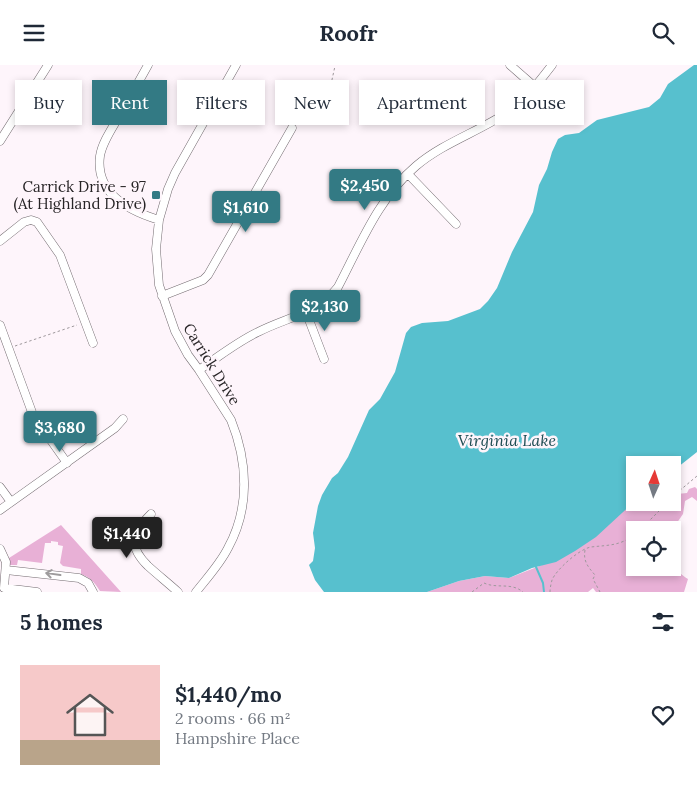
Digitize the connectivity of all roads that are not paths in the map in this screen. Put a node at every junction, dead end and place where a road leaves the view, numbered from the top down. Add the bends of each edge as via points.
1 (48, 65) edge
2 (148, 65) edge
3 (236, 65) edge
4 (510, 65) edge
5 (552, 65) edge
6 (527, 80) edge
7 (540, 80) edge
8 (495, 118) edge
9 (292, 129) dead end
10 (0, 141) edge
11 (408, 174) junction
12 (159, 220) junction
13 (456, 224) dead end
14 (0, 241) edge
15 (162, 296) junction
16 (306, 312) junction
17 (0, 325) edge
18 (94, 343) dead end
19 (324, 359) dead end
20 (199, 370) junction
21 (123, 419) dead end
22 (67, 463) junction
23 (0, 487) edge
24 (11, 502) junction
25 (0, 510) edge
26 (152, 514) dead end
27 (0, 549) edge
28 (6, 570) junction
29 (37, 592) edge
30 (93, 592) edge
31 (178, 592) edge
32 (196, 592) edge

1 - 10 street
2 - 12 street via 103,144 99,164 106,185 117,201
3 - 12 street, Carrick Drive via 175,173
4 - 6 street
5 - 7 street
8 - 11 street via 436,152
9 - 15 street via 208,275
11 - 13 street
11 - 16 street via 384,201 338,287 320,305
12 - 15 street, Carrick Drive via 157,262
14 - 18 street via 24,222 37,222 60,255
15 - 20 street, Carrick Drive via 181,344
16 - 19 street
16 - 20 street via 258,331
17 - 22 street via 34,415
20 - 32 street, Carrick Drive via 231,421 240,447 245,478 243,506 234,537 222,559
21 - 22 street
22 - 24 street
23 - 24 street
24 - 25 street
26 - 31 street via 137,530 135,549 140,558
27 - 28 street
28 - 29 street via 4,588
30 -> 28 street via 88,583 79,578

